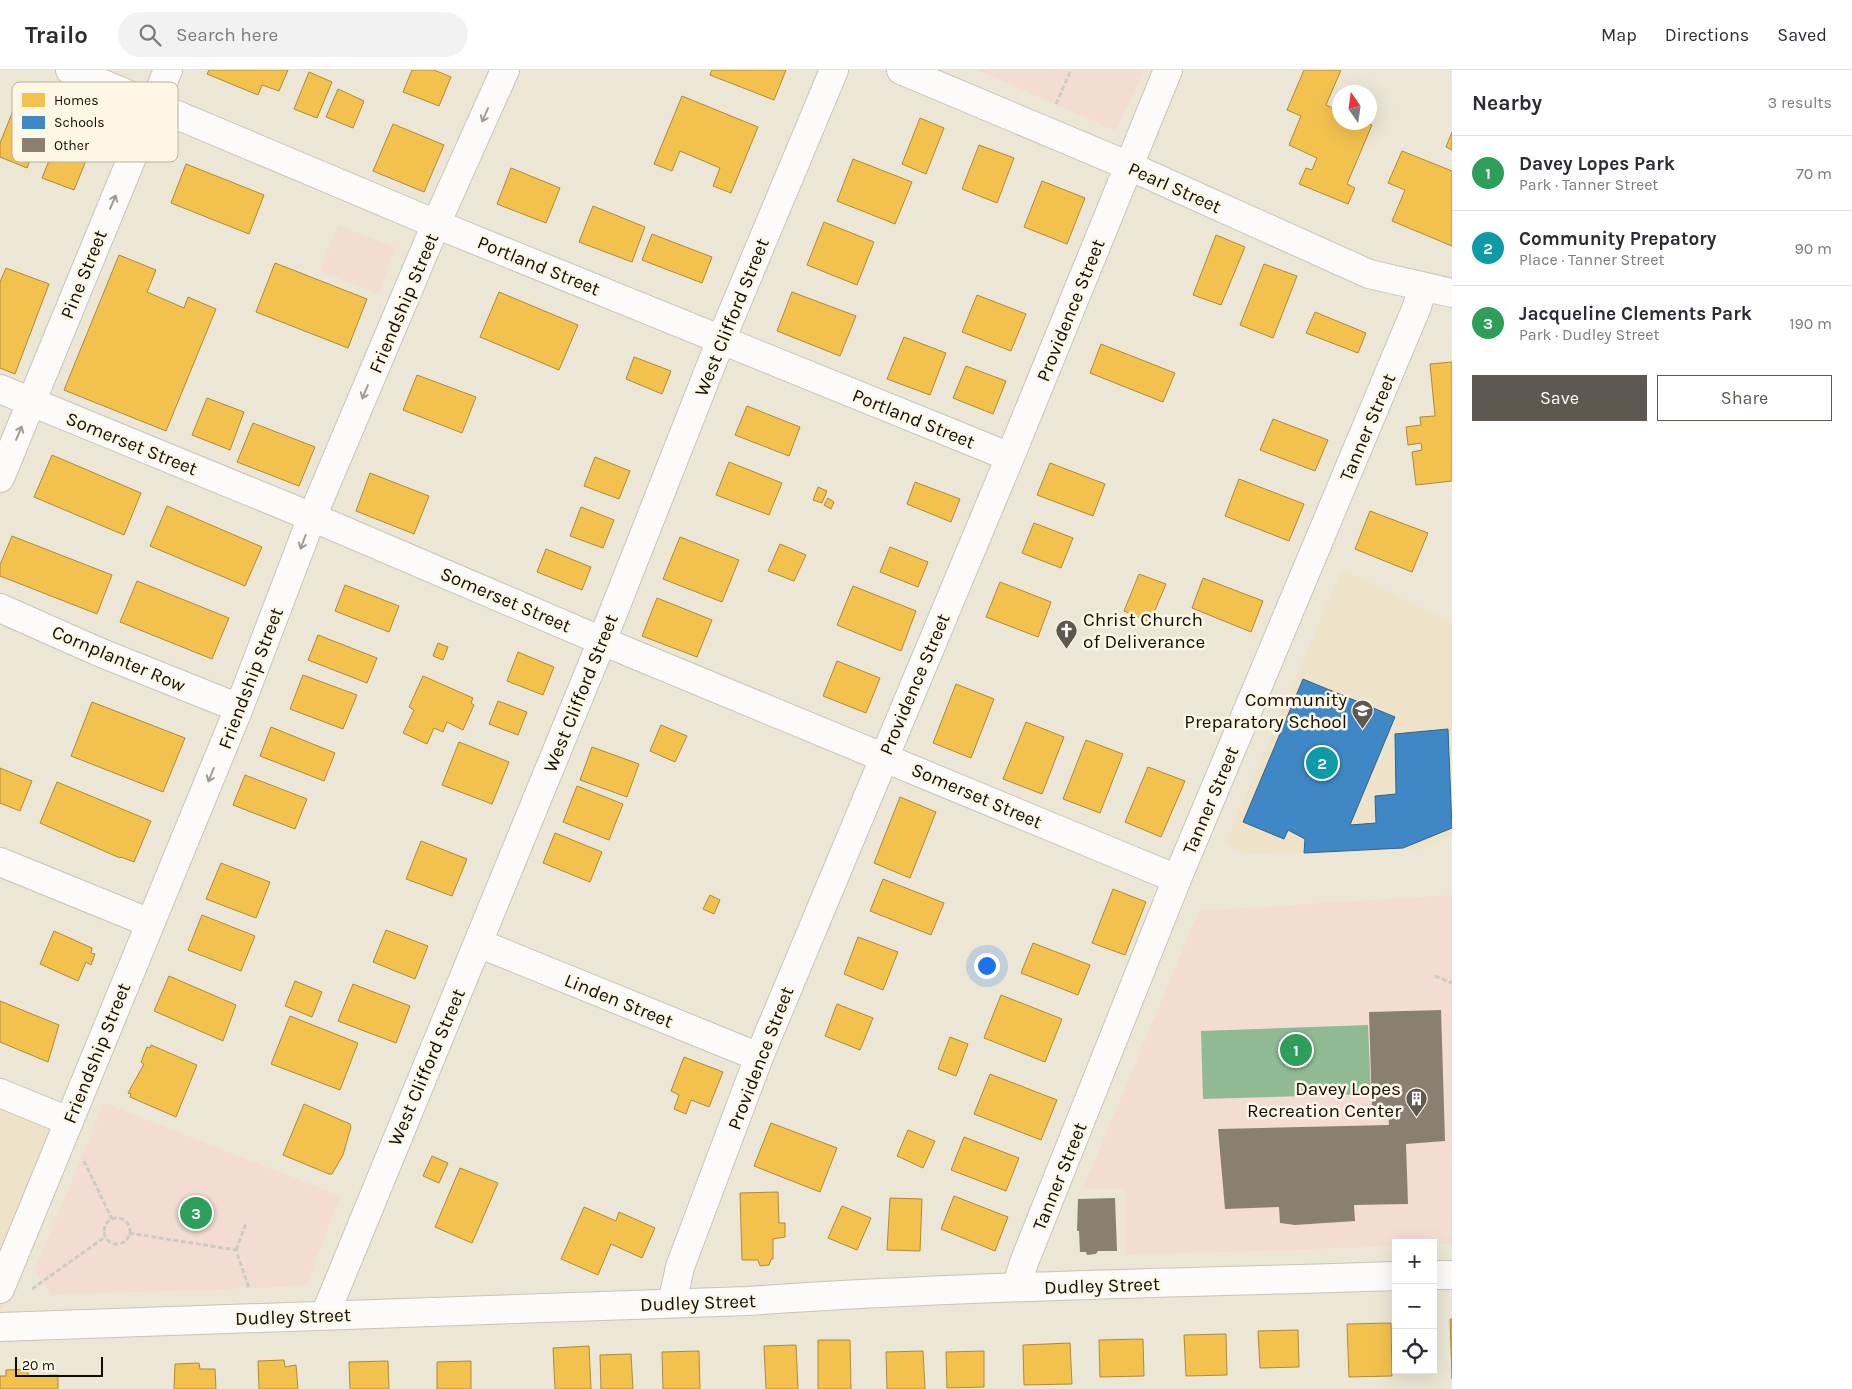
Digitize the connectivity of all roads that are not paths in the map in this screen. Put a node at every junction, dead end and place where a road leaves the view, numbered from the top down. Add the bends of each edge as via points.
1 (70, 70) edge
2 (168, 70) edge
3 (505, 70) edge
4 (834, 70) edge
5 (901, 70) edge
6 (1168, 70) edge
7 (99, 82) edge
8 (163, 82) edge
9 (178, 115) edge
10 (131, 162) edge
11 (1129, 166) junction
12 (436, 224) junction
13 (1423, 288) junction
14 (1452, 293) edge
15 (720, 340) junction
16 (0, 389) edge
17 (32, 402) junction
18 (1010, 457) junction
19 (0, 478) edge
20 (312, 517) junction
21 (0, 608) edge
22 (602, 640) junction
23 (239, 708) junction
24 (884, 756) junction
25 (0, 862) edge
26 (1177, 879) junction
27 (150, 923) junction
28 (478, 943) junction
29 (759, 1056) junction
30 (0, 1093) edge
31 (68, 1122) junction
32 (1452, 1274) edge
33 (1437, 1275) edge
34 (1392, 1276) edge
35 (1016, 1287) junction
36 (0, 1288) edge
37 (672, 1303) junction
38 (325, 1315) junction
39 (0, 1327) edge

1 - 7 street, Portland Street
2 - 8 street, Pine Street
3 -> 12 street, Friendship Street
4 - 15 street, West Clifford Street
5 - 11 street, Pearl Street
6 - 11 street, Providence Street
9 - 12 street, Portland Street
17 -> 10 street, Pine Street
11 - 13 street, Pearl Street via 1369,274
11 - 18 street, Providence Street
12 - 15 street, Portland Street
12 -> 20 street, Friendship Street
13 - 14 street, Pearl Street
13 - 26 street, Tanner Street
15 - 18 street, Portland Street
15 - 22 street, West Clifford Street
16 - 17 street, Somerset Street
19 -> 17 street, Pine Street
17 - 20 street, Somerset Street
18 - 24 street, Providence Street
20 - 22 street, Somerset Street
20 -> 23 street, Friendship Street
21 - 23 street, Cornplanter Row
22 - 24 street, Somerset Street
22 - 28 street, West Clifford Street
23 -> 27 street, Friendship Street
24 - 26 street, Somerset Street
24 - 29 street, Providence Street
25 - 27 street
26 - 35 street, Tanner Street
27 - 31 street, Friendship Street
28 - 29 street, Linden Street
28 - 38 street, West Clifford Street
29 - 37 street, Providence Street via 680,1267
30 - 31 street
31 - 36 street, Friendship Street
32 - 33 street
34 - 35 street, Dudley Street
35 - 37 street, Dudley Street
37 - 38 street, Dudley Street
38 - 39 street, Dudley Street

